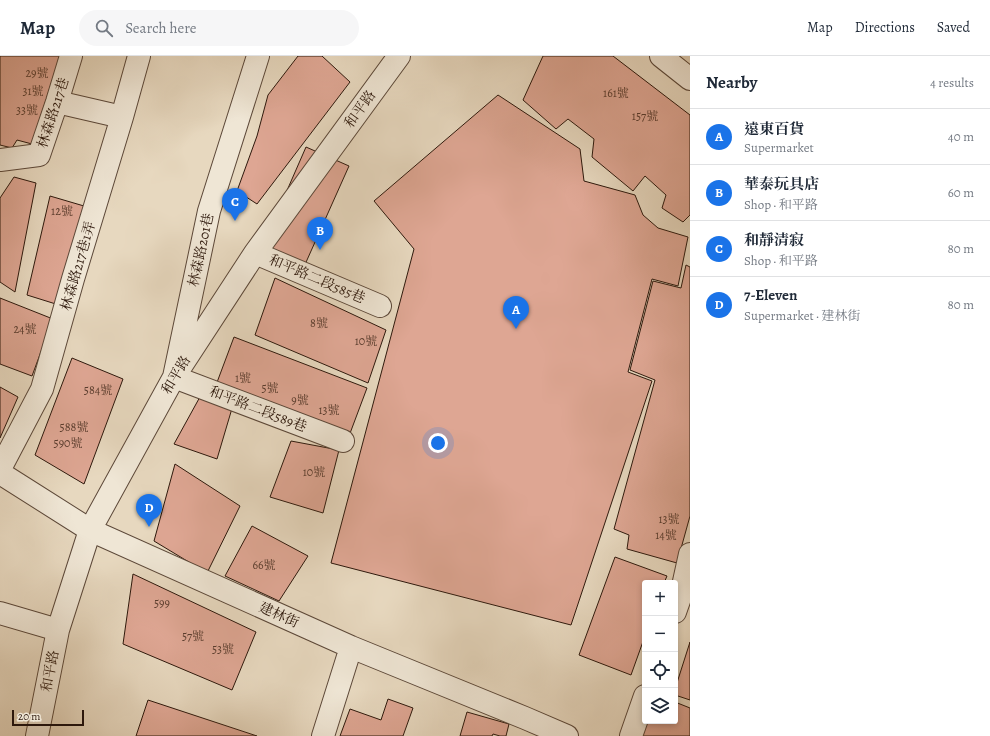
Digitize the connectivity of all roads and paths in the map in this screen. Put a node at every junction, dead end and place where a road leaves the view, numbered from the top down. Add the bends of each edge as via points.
1 (71, 56) edge
2 (139, 56) edge
3 (258, 56) edge
4 (399, 56) edge
5 (662, 56) edge
6 (690, 79) edge
7 (57, 102) junction
8 (122, 117) junction
9 (0, 160) edge
10 (255, 253) junction
11 (380, 306) dead end
12 (174, 377) junction
13 (343, 441) dead end
14 (0, 469) edge
15 (0, 473) edge
16 (90, 530) junction
17 (690, 554) edge
18 (678, 604) edge
19 (0, 613) edge
20 (58, 630) junction
21 (351, 647) junction
22 (642, 705) edge
23 (37, 736) edge
24 (323, 736) edge
25 (567, 736) edge
26 (631, 736) edge

1 - 7 street, 林森路217巷
2 - 8 street, 林森路217巷1弄
3 - 12 street, 林森路201巷 via 209,211
4 - 10 street, 和平路
5 - 6 street
7 - 8 street
7 - 9 street, 林森路217巷 via 39,155
8 - 14 street, 林森路217巷1弄 via 42,389
10 - 11 street, 和平路二段585巷
10 - 12 street, 和平路
12 - 13 street, 和平路二段589巷
12 - 16 street, 和平路
15 - 16 street, 建林街
16 - 20 street, 和平路
16 - 21 street, 建林街
17 - 18 street
19 - 20 street
20 - 23 street, 和平路
21 - 24 street
21 - 25 street, 建林街
22 - 26 street

